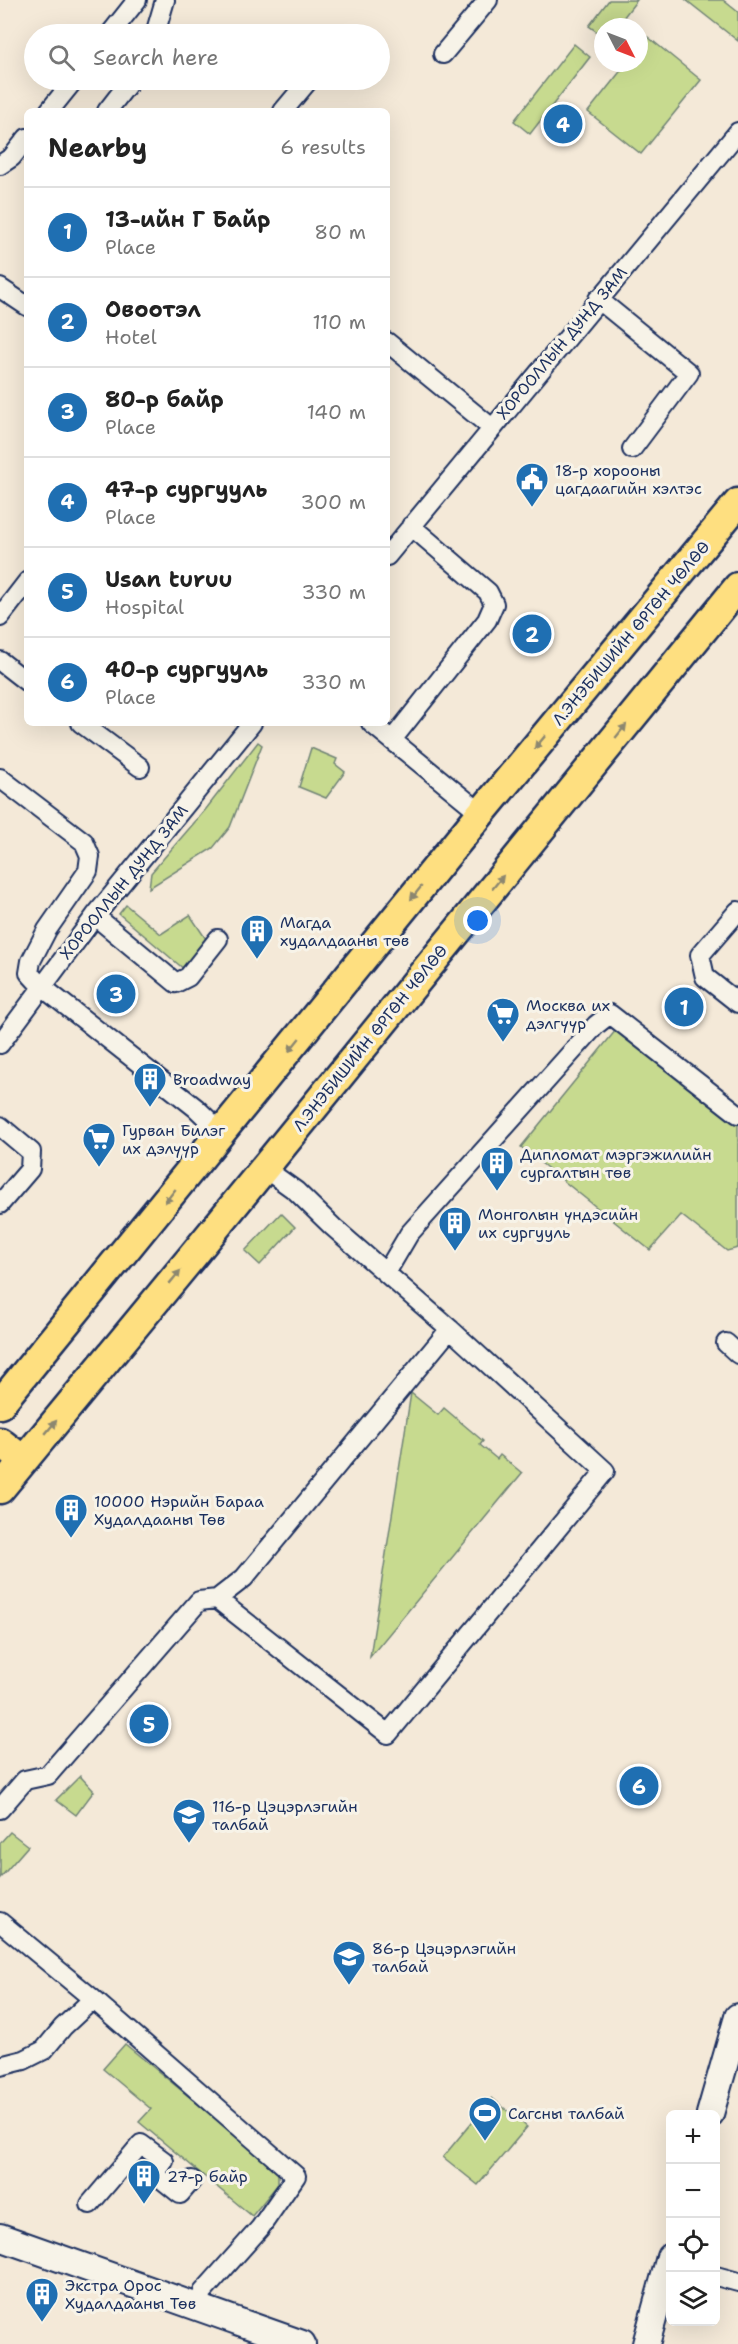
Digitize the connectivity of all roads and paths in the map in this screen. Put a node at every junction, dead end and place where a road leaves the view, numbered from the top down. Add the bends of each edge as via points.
1 (137, 0) edge
2 (165, 0) edge
3 (488, 0) edge
4 (118, 24) edge
5 (158, 24) edge
6 (443, 54) dead end
7 (66, 90) edge
8 (123, 90) edge
9 (301, 90) edge
10 (51, 108) edge
11 (109, 108) edge
12 (286, 108) edge
13 (738, 132) edge
14 (24, 142) edge
15 (0, 165) edge
16 (0, 288) edge
17 (598, 299) junction
18 (24, 304) edge
19 (390, 344) edge
20 (492, 428) junction
21 (632, 448) dead end
22 (738, 503) edge
23 (411, 526) junction
24 (390, 552) edge
25 (24, 586) edge
26 (738, 587) edge
27 (0, 617) edge
28 (0, 662) edge
29 (24, 680) edge
30 (85, 726) edge
31 (250, 726) edge
32 (375, 726) edge
33 (392, 740) junction
34 (140, 767) dead end
35 (0, 778) edge
36 (481, 813) junction
37 (738, 911) edge
38 (95, 916) junction
39 (218, 939) dead end
40 (41, 986) junction
41 (738, 1003) edge
42 (0, 1044) edge
43 (738, 1114) edge
44 (0, 1126) edge
45 (222, 1133) junction
46 (264, 1168) junction
47 (0, 1204) edge
48 (386, 1273) junction
49 (450, 1329) junction
50 (0, 1404) edge
51 (0, 1442) edge
52 (23, 1460) junction
53 (0, 1489) edge
54 (217, 1599) junction
55 (0, 1809) edge
56 (0, 1922) edge
57 (93, 1999) junction
58 (738, 2017) edge
59 (0, 2066) edge
60 (711, 2110) edge
61 (192, 2180) dead end
62 (90, 2204) dead end
63 (0, 2237) edge
64 (667, 2272) edge
65 (720, 2277) edge
66 (738, 2282) edge
67 (194, 2307) junction
68 (302, 2344) edge
69 (646, 2344) edge

1 - 4 street
2 - 5 street
3 - 6 street
7 - 10 street
8 - 11 street
9 - 12 street
13 - 17 street, ХОРООЛЛЫН ДУНД ЗАМ
14 - 15 street
16 - 18 street
17 - 20 street, ХОРООЛЛЫН ДУНД ЗАМ
17 - 21 street via 689,373
19 - 20 street
20 - 23 street, ХОРООЛЛЫН ДУНД ЗАМ
22 -> 36 main road, Л.ЭНЭБИШИЙН ӨРГӨН ЧӨЛӨӨ
23 - 24 street, ХОРООЛЛЫН ДУНД ЗАМ
23 - 33 street via 488,592 494,604 487,620
25 - 27 street
46 -> 26 main road, Л.ЭНЭБИШИЙН ӨРГӨН ЧӨЛӨӨ
28 - 29 street
30 - 34 street
31 - 38 street, ХОРООЛЛЫН ДУНД ЗАМ
32 - 33 street
33 - 36 street
35 - 40 street via 84,842 90,856 88,871 47,930 29,967 29,974
36 -> 45 main road, Л.ЭНЭБИШИЙН ӨРГӨН ЧӨЛӨӨ
37 - 41 street via 700,955 705,977
38 - 39 street via 176,983 188,977
38 - 40 street, ХОРООЛЛЫН ДУНД ЗАМ
40 - 42 street, ХОРООЛЛЫН ДУНД ЗАМ
40 - 45 street via 196,1108
43 - 48 street via 610,1014 409,1234
44 - 47 street via 30,1152 30,1169
45 -> 50 main road, Л.ЭНЭБИШИЙН ӨРГӨН ЧӨЛӨӨ
46 - 48 street via 296,1191
52 -> 46 main road, Л.ЭНЭБИШИЙН ӨРГӨН ЧӨЛӨӨ
48 - 49 street
49 - 54 street via 244,1578
49 - 54 street via 605,1471 388,1734
51 - 52 main road
52 - 53 main road, Л.ЭНЭБИШИЙН ӨРГӨН ЧӨЛӨӨ
54 - 55 street via 199,1601 48,1775 25,1780
56 - 57 street
57 - 59 street via 44,2050 24,2061
57 - 67 street via 296,2176 260,2228
58 - 60 street
61 - 62 street via 180,2194 155,2174 164,2161 141,2144
63 - 67 street
64 - 69 street
65 - 66 street
67 - 68 street

